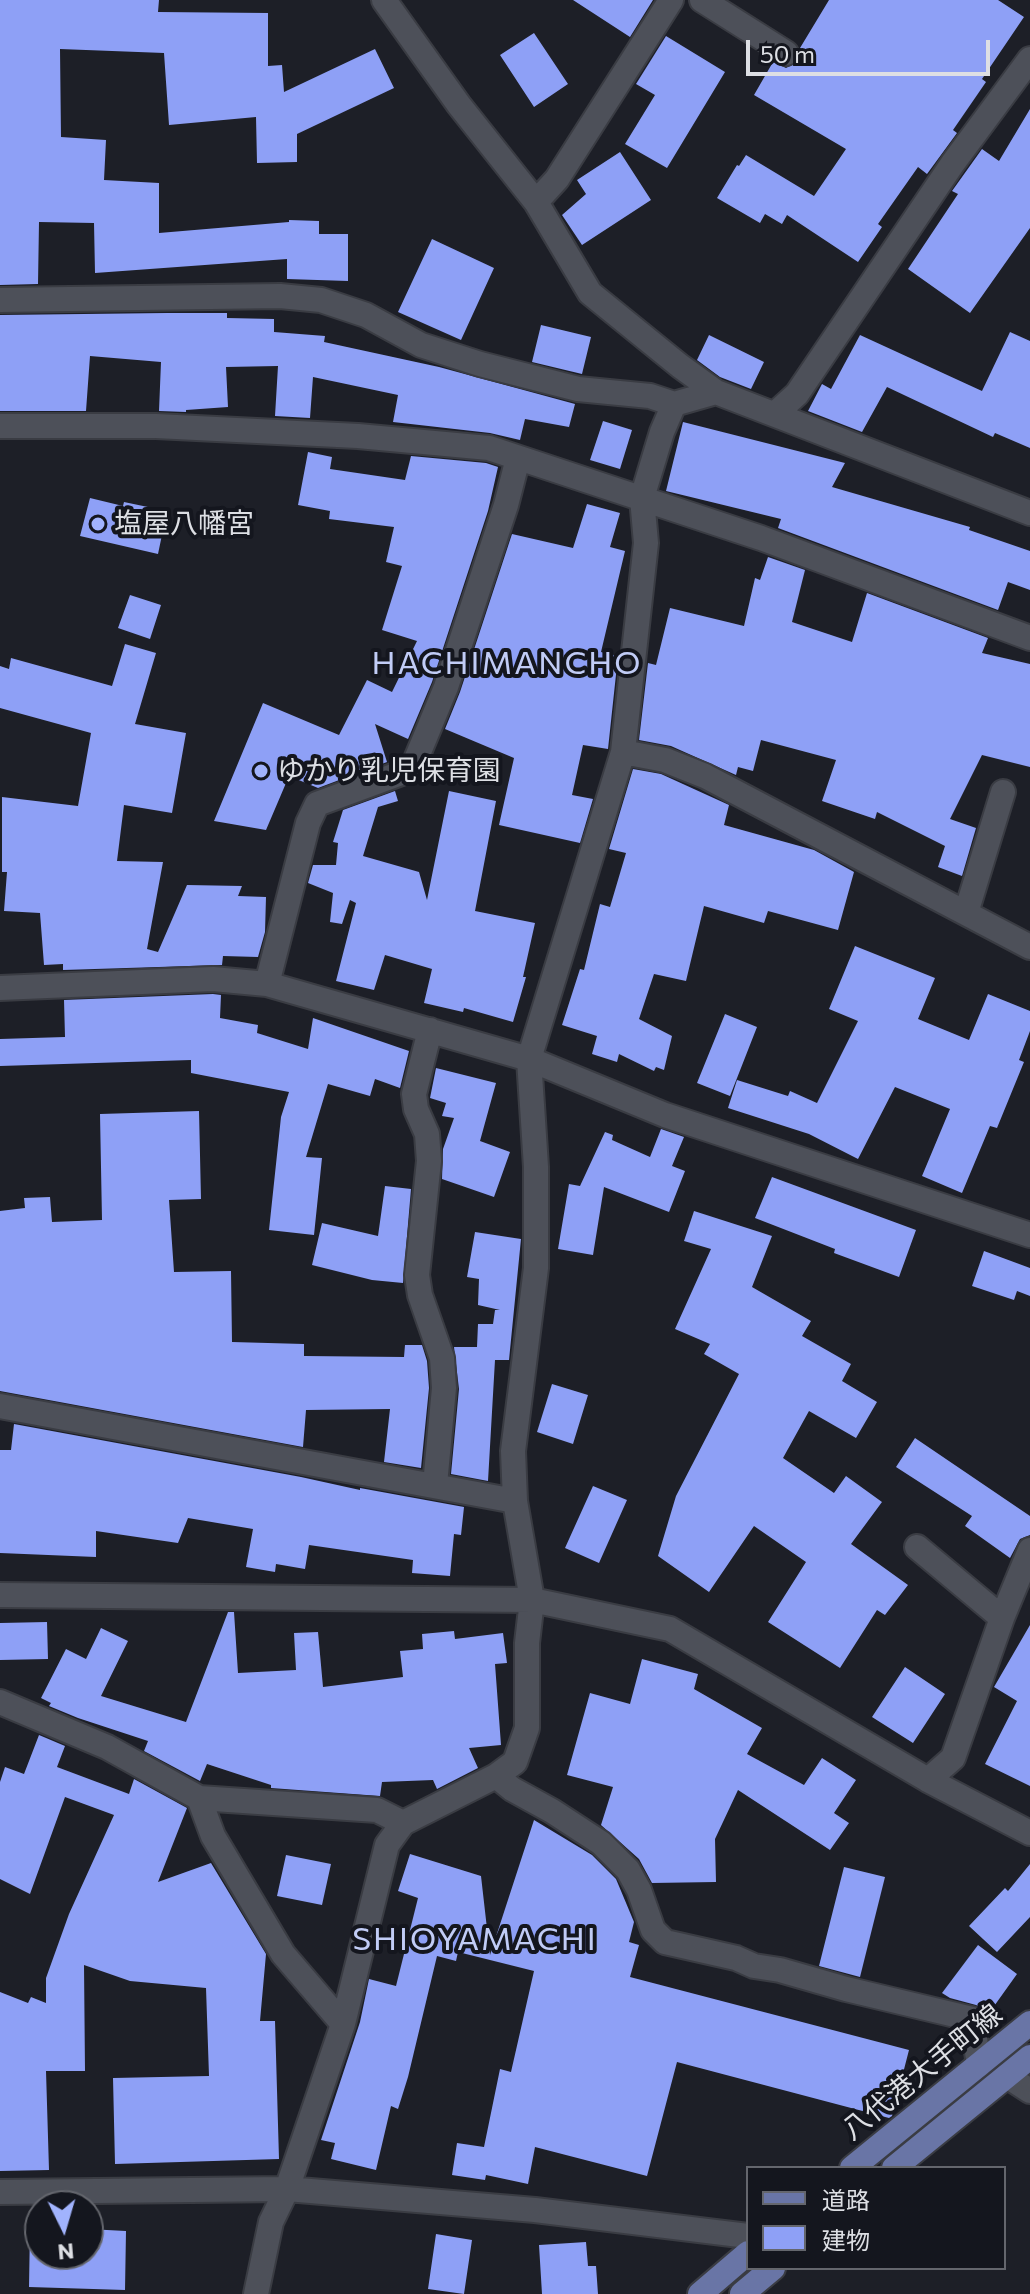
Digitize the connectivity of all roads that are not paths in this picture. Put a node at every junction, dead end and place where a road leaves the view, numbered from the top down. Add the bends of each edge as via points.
1 (384, 0) edge
2 (671, 0) edge
3 (702, 0) edge
4 (786, 53) dead end
5 (1030, 59) edge
6 (536, 202) junction
7 (0, 300) edge
8 (716, 392) junction
9 (674, 404) junction
10 (775, 414) junction
11 (0, 426) edge
12 (518, 458) junction
13 (642, 498) junction
14 (1030, 513) edge
15 (1030, 638) edge
16 (623, 752) junction
17 (1003, 792) dead end
18 (966, 913) junction
19 (1030, 947) edge
20 (267, 984) junction
21 (0, 988) edge
22 (430, 1030) junction
23 (529, 1059) junction
24 (1030, 1235) edge
25 (0, 1406) edge
26 (435, 1485) junction
27 (515, 1501) junction
28 (917, 1547) dead end
29 (1030, 1550) edge
30 (0, 1595) edge
31 (532, 1600) junction
32 (1002, 1618) junction
33 (0, 1702) edge
34 (496, 1776) junction
35 (928, 1780) junction
36 (199, 1798) junction
37 (403, 1823) junction
38 (1030, 1833) edge
39 (1030, 2023) edge
40 (343, 2024) junction
41 (1030, 2057) edge
42 (979, 2065) junction
43 (1007, 2076) junction
44 (1030, 2091) edge
45 (854, 2166) edge
46 (896, 2166) edge
47 (287, 2189) junction
48 (0, 2192) edge
49 (746, 2236) edge
50 (746, 2255) edge
51 (771, 2270) edge
52 (256, 2294) edge
53 (700, 2294) edge
54 (742, 2294) edge

1 - 6 street
2 - 6 street via 557,179
3 - 4 street
5 - 10 street via 797,394
6 - 8 street via 590,293
7 - 9 street via 321,300 366,315 421,345 480,364 578,389 650,396
8 - 9 street
8 - 10 street
9 - 13 street
10 - 14 street
11 - 12 street via 156,426 358,436 489,448
12 - 13 street
12 - 20 street via 446,687 412,769 317,804
13 - 15 street
13 - 16 street via 646,543
16 - 18 street via 665,760 705,776
16 - 23 street
17 - 18 street
18 - 19 street
20 - 21 street via 213,979
20 - 22 street
22 - 23 street
22 - 26 street via 414,1094 429,1161 417,1275 442,1358 444,1388
23 - 24 street via 665,1115
23 - 27 street via 536,1268 513,1451
25 - 26 street
26 - 27 street
27 - 31 street
28 - 32 street
29 - 32 street
30 - 31 street
31 - 34 street via 527,1728 515,1762
31 - 35 street via 670,1629
32 - 35 street via 953,1758
33 - 36 street via 107,1747
34 - 37 street
34 - 42 street via 601,1843 628,1870 653,1930 665,1942 972,2019
35 - 38 street
36 - 37 street via 377,1810
36 - 40 street via 213,1836 283,1954
37 - 40 street via 387,1845
39 - 42 main road, 八代港大手町線
40 - 47 street
41 - 43 main road, 八代港大手町線
42 - 45 main road, 八代港大手町線
43 - 44 street
43 - 46 main road, 八代港大手町線
47 - 48 street
47 - 49 street
47 - 52 street via 271,2222
50 - 53 main road
51 - 54 main road

